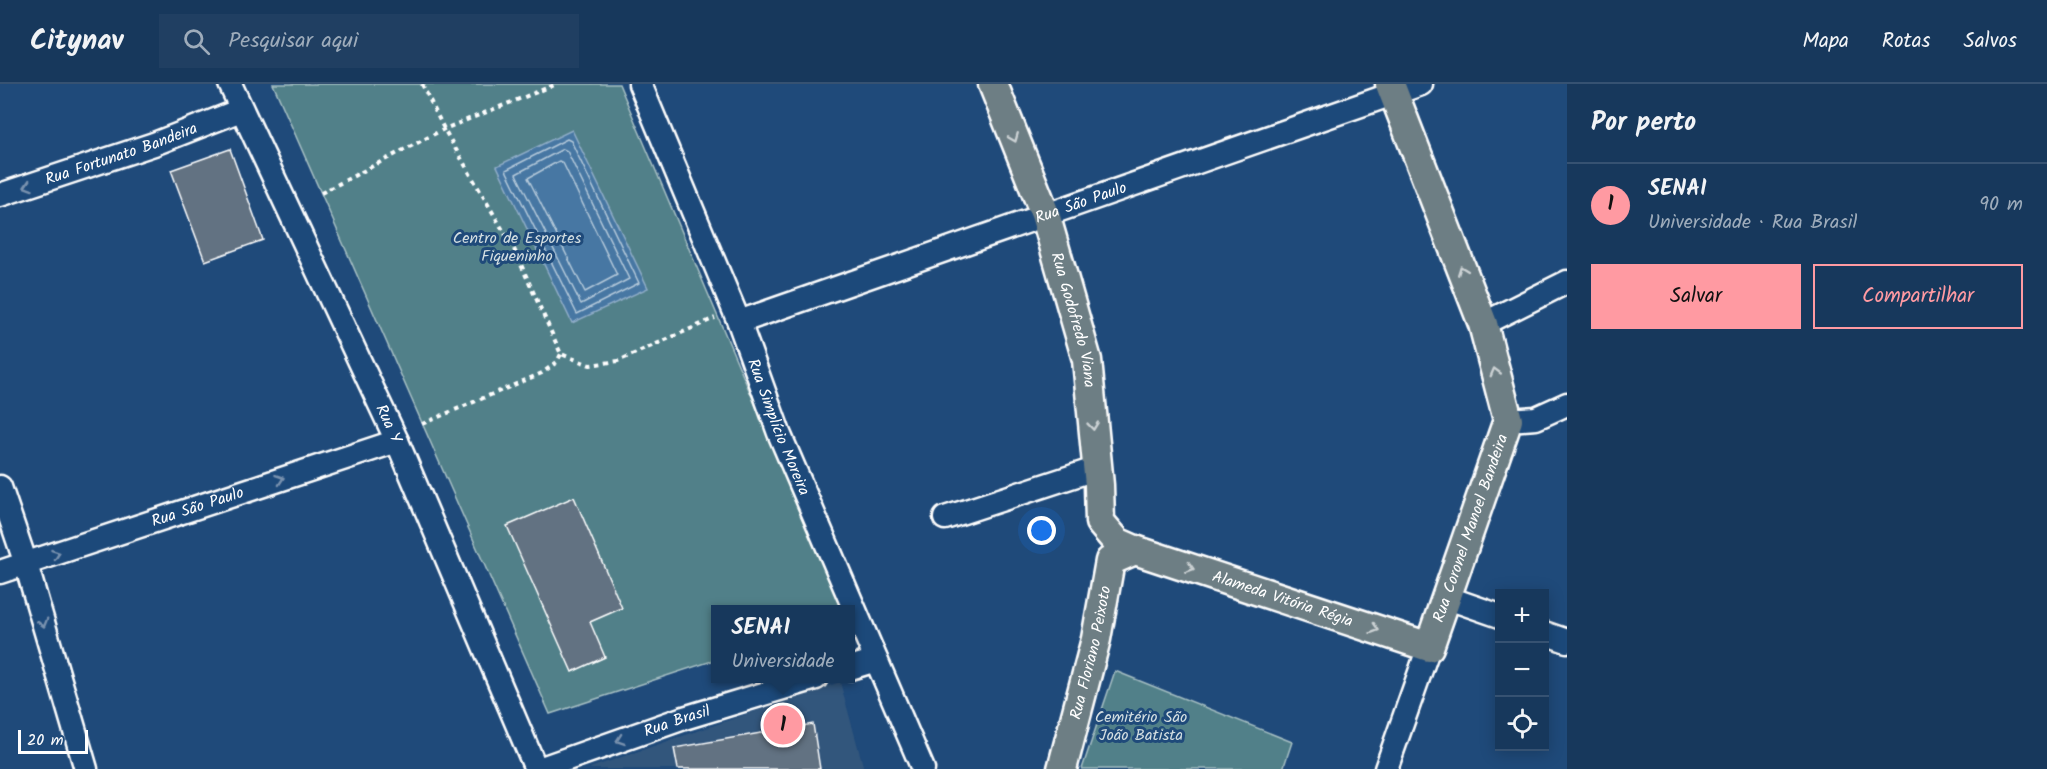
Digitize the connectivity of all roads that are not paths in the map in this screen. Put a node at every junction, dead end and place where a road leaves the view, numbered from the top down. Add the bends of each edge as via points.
1 (230, 84) edge
2 (640, 84) edge
3 (993, 84) edge
4 (1421, 84) edge
5 (1392, 89) edge
6 (241, 110) junction
7 (0, 195) edge
8 (1045, 214) junction
9 (1567, 282) edge
10 (739, 322) junction
11 (1483, 324) junction
12 (1567, 404) edge
13 (1508, 420) junction
14 (398, 441) junction
15 (1098, 468) junction
16 (0, 487) edge
17 (945, 518) dead end
18 (1135, 550) junction
19 (26, 564) junction
20 (0, 572) edge
21 (1448, 597) junction
22 (852, 605) edge
23 (855, 611) edge
24 (1495, 614) edge
25 (1549, 634) edge
26 (1567, 641) edge
27 (1429, 647) junction
28 (876, 660) junction
29 (855, 666) edge
30 (800, 683) edge
31 (86, 769) edge
32 (537, 769) edge
33 (923, 769) edge
34 (1062, 769) edge
35 (1386, 769) edge

1 - 6 street, Rua Y
2 - 10 street, Rua Simplício Moreira
3 -> 8 main road, Rua Godofredo Viana
4 - 5 street, Rua São Paulo
5 - 8 street, Rua São Paulo
11 -> 5 main road, Rua Coronel Manoel Bandeira
6 -> 7 street, Rua Fortunato Bandeira via 154,144
6 - 14 street, Rua Y
8 - 10 street, Rua São Paulo
8 -> 15 main road, Rua Godofredo Viana via 1087,360
9 - 11 street
10 - 22 street, Rua Simplício Moreira via 779,433
13 -> 11 main road, Rua Coronel Manoel Bandeira
12 - 13 street via 1536,418
13 - 21 main road, Rua Coronel Manoel Bandeira
19 -> 14 street, Rua São Paulo
14 - 32 street, Rua Y
15 - 17 street
15 - 18 main road, Rua Godofredo Viana via 1100,522 1117,542
16 - 19 street
18 -> 27 main road, Alameda Vitória Régia
18 - 34 main road, Rua Floriano Peixoto via 1110,561 1096,639
19 - 20 street, Rua São Paulo
19 -> 31 street
21 - 24 street
21 - 27 main road, Rua Coronel Manoel Bandeira
23 - 28 street, Rua Simplício Moreira
25 - 26 street
27 - 35 street, Rua Coronel Manoel Bandeira
28 - 29 street
28 - 33 street, Rua Simplício Moreira
30 -> 32 street, Rua Brasil

